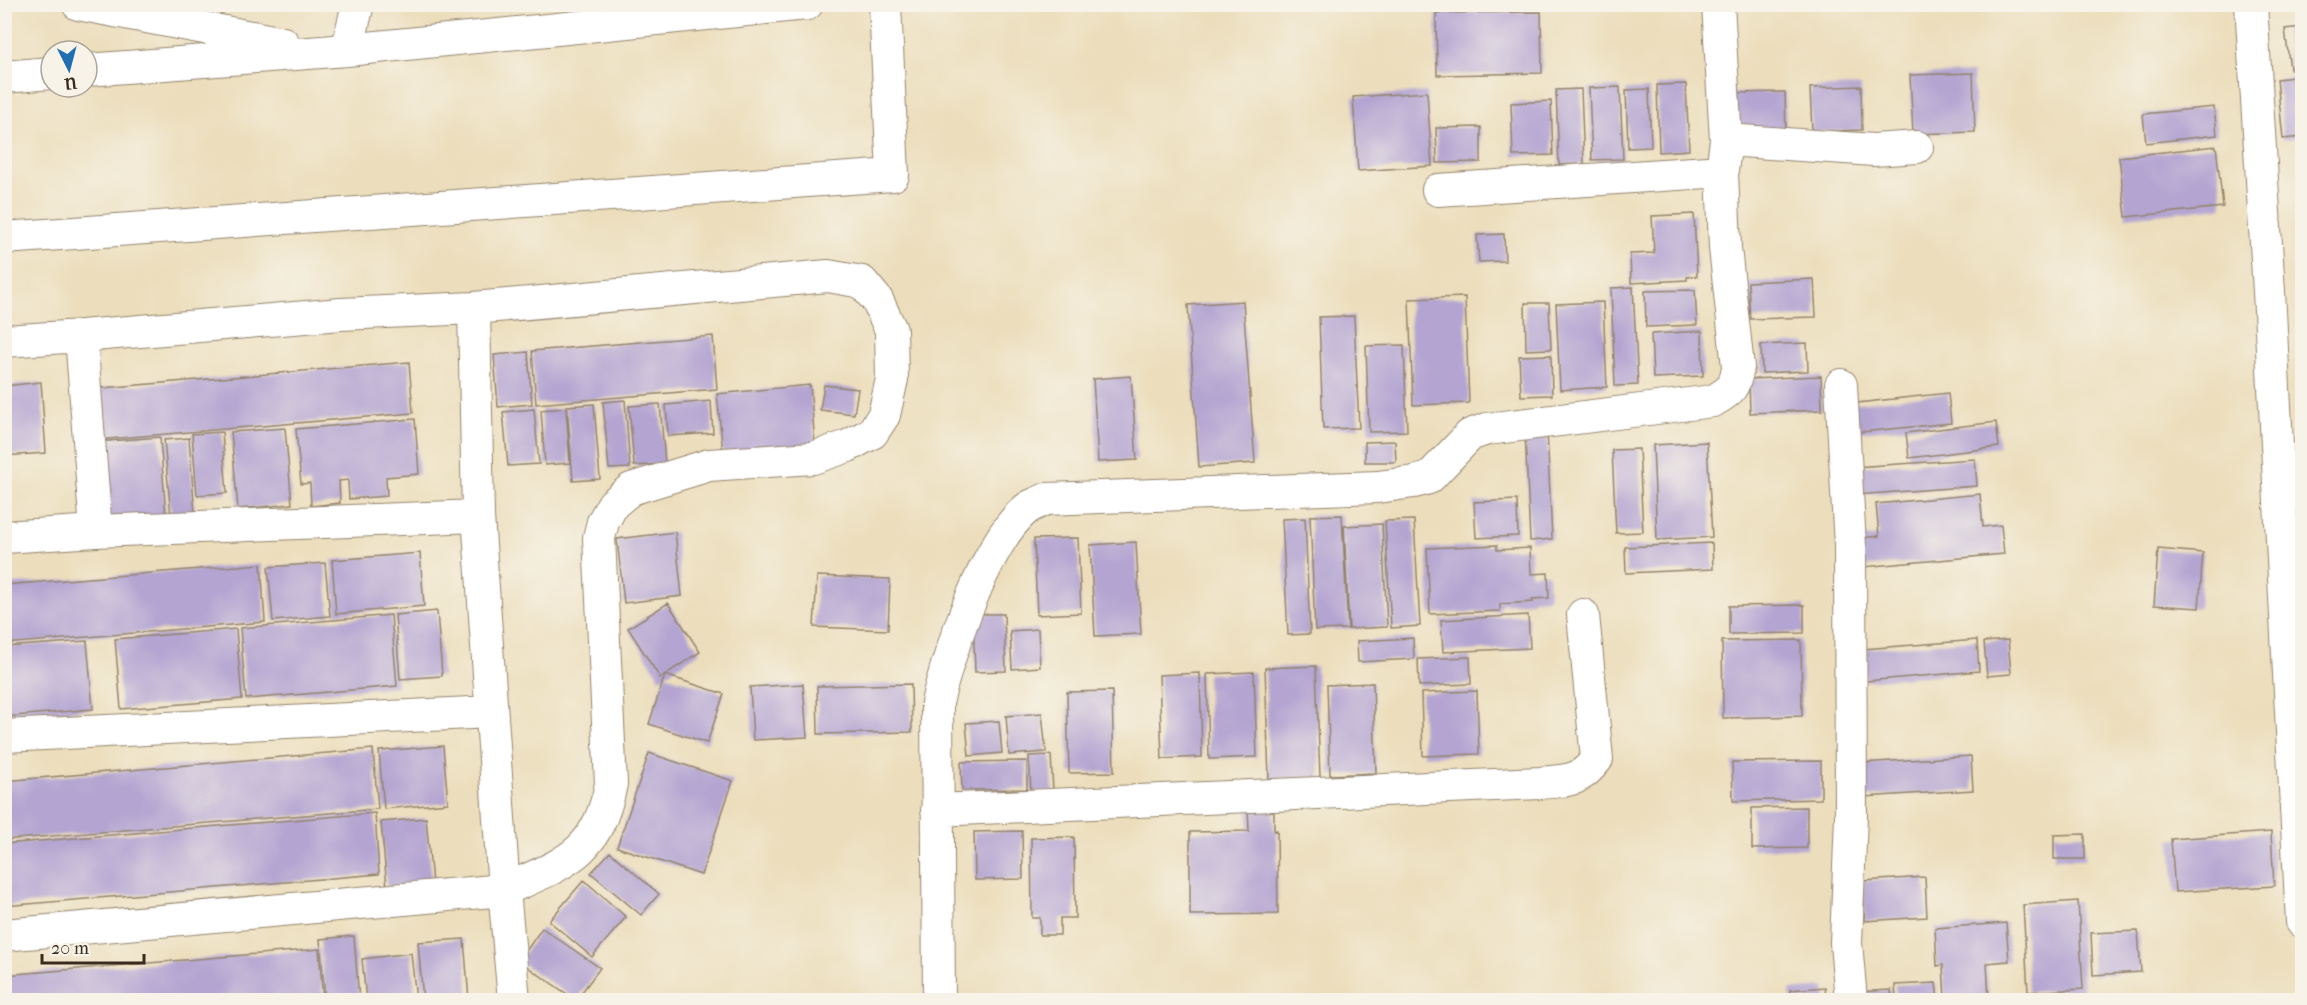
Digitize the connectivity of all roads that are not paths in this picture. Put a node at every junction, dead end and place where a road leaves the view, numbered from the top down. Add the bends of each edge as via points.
1 (78, 4) edge
2 (357, 4) edge
3 (807, 4) edge
4 (885, 4) edge
5 (1718, 4) edge
6 (2251, 4) edge
7 (336, 50) junction
8 (99, 69) edge
9 (39, 74) edge
10 (4, 77) edge
11 (1726, 140) junction
12 (1917, 147) dead end
13 (1722, 171) junction
14 (1438, 190) dead end
15 (4, 238) edge
16 (474, 308) junction
17 (81, 336) junction
18 (4, 341) edge
19 (1841, 385) dead end
20 (478, 516) junction
21 (96, 531) junction
22 (4, 537) edge
23 (1583, 615) dead end
24 (491, 712) junction
25 (4, 736) edge
26 (937, 810) junction
27 (504, 890) junction
28 (2302, 922) edge
29 (4, 935) edge
30 (514, 1000) edge
31 (939, 1000) edge
32 (1851, 1000) edge

1 - 7 street
2 - 7 street
3 - 7 street
4 - 15 street via 893,175
5 - 11 street
6 - 28 street
7 - 8 street
9 - 10 street
11 - 12 street via 1874,150
11 - 13 street
13 - 14 street
13 - 26 street via 1725,248 1738,367 1735,384 1713,401 1487,429 1470,435 1429,478 1414,482 1378,487 1046,499 1029,508 1006,532 974,591 944,671 937,703
16 - 17 street via 341,314
16 - 20 street
16 - 27 street via 828,276 862,282 877,300 891,330 892,379 884,415 872,433 813,458 709,465 631,489 614,504 599,538 611,784 606,811 589,841 565,863
17 - 18 street
17 - 21 street
19 - 32 street via 1850,546 1851,816 1846,943
20 - 21 street
20 - 24 street
21 - 22 street
23 - 26 street via 1597,759 1578,779
24 - 25 street
24 - 27 street
26 - 31 street
27 - 29 street
27 - 30 street

